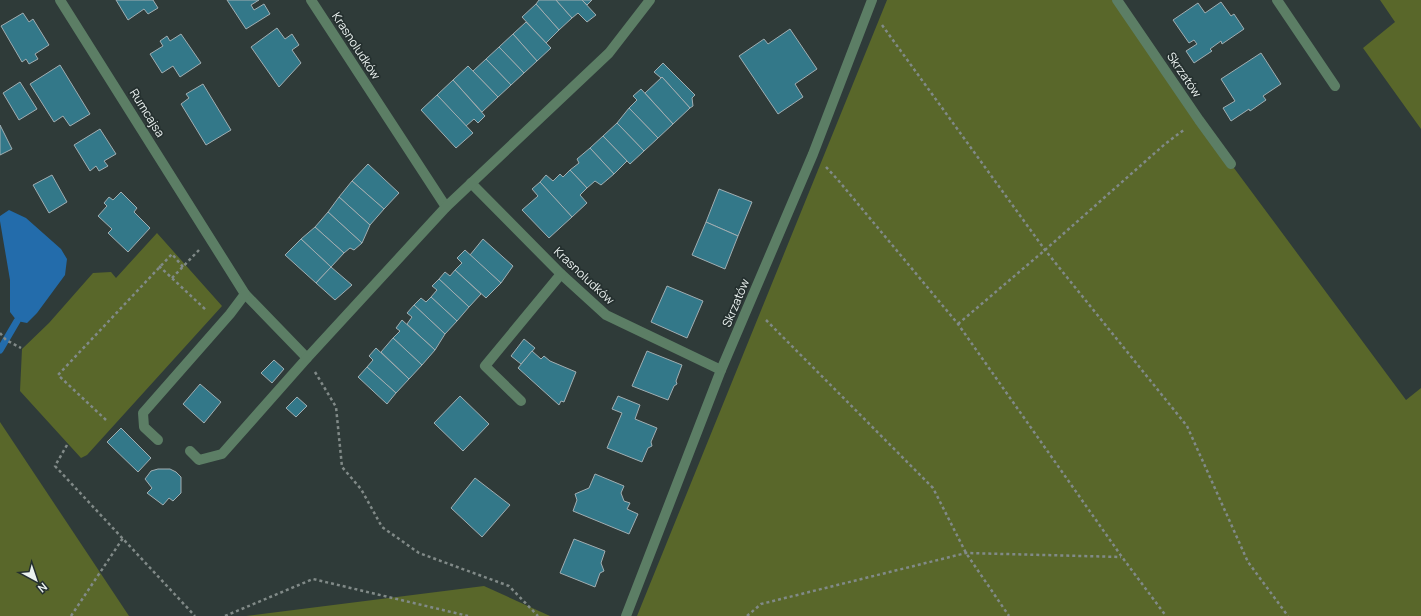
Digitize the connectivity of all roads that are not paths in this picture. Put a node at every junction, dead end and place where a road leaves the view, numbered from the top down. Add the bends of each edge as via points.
1 (60, 0) edge
2 (311, 0) edge
3 (650, 0) edge
4 (872, 0) edge
5 (1117, 0) edge
6 (1277, 0) edge
7 (1335, 86) dead end
8 (1231, 164) dead end
9 (471, 183) junction
10 (446, 206) junction
11 (562, 274) junction
12 (245, 294) junction
13 (307, 358) junction
14 (721, 370) junction
15 (521, 401) dead end
16 (158, 440) dead end
17 (190, 452) dead end
18 (626, 616) edge

1 - 12 street, Rumcajsa
2 - 10 street, Krasnoludków
3 - 9 street via 609,53
4 - 14 street, Skrzatów via 813,154
5 - 8 street, Skrzatów
6 - 7 street
9 - 10 street
9 - 11 street, Krasnoludków
10 - 13 street
11 - 14 street, Krasnoludków via 606,315
11 - 15 street via 485,366
12 - 13 street, Rumcajsa
12 - 16 street via 143,413 144,427
13 - 17 street via 222,454 199,460
14 - 18 street, Skrzatów

